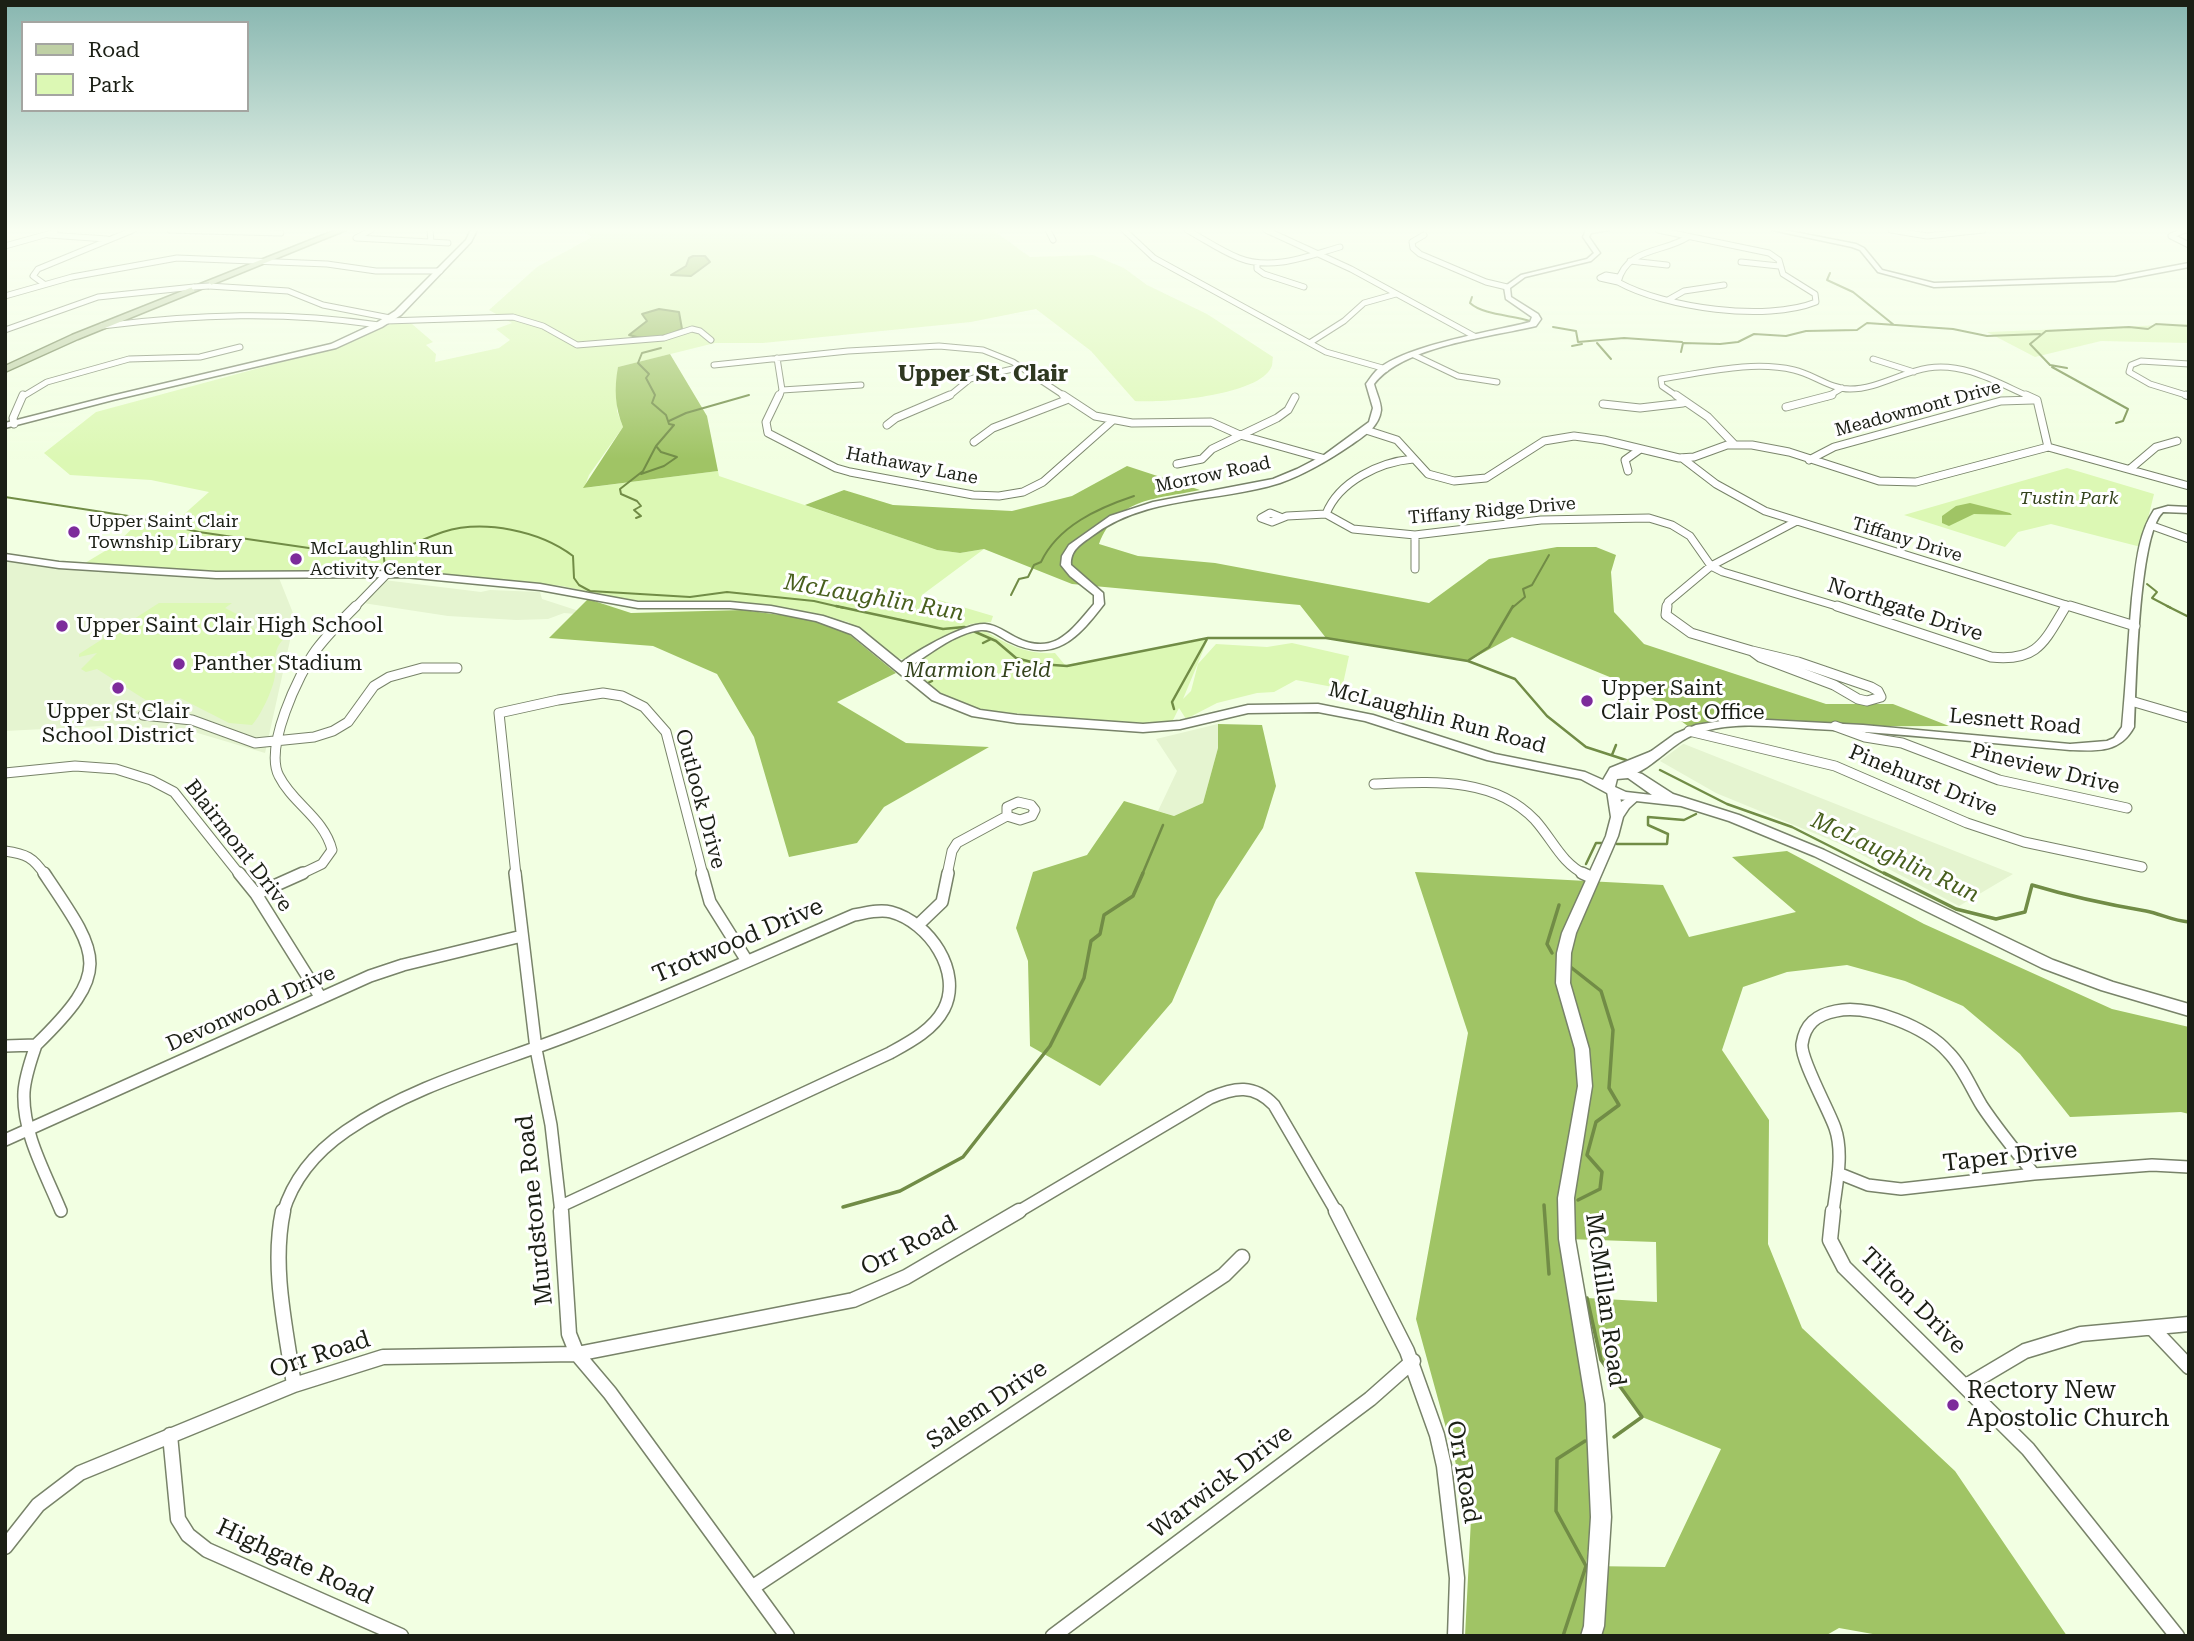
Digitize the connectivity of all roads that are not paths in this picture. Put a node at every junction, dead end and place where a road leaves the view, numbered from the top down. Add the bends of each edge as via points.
1 (71, 307) edge
2 (151, 307) edge
3 (329, 307) edge
4 (401, 307) edge
5 (1245, 307) edge
6 (1360, 307) edge
7 (1420, 307) edge
8 (1521, 307) edge
9 (1707, 307) edge
10 (1805, 307) edge
11 (385, 321) junction
12 (102, 326) junction
13 (5, 330) edge
14 (1474, 335) junction
15 (711, 340) dead end
16 (1311, 342) junction
17 (240, 347) dead end
18 (1414, 355) junction
19 (777, 358) junction
20 (1873, 359) dead end
21 (2189, 363) edge
22 (714, 365) dead end
23 (1021, 367) junction
24 (5, 369) edge
25 (1386, 369) junction
26 (1914, 372) junction
27 (1497, 382) dead end
28 (861, 385) dead end
29 (1842, 388) junction
30 (782, 390) junction
31 (1295, 397) dead end
32 (2189, 397) edge
33 (1066, 400) junction
34 (2037, 400) junction
35 (1683, 403) junction
36 (1602, 404) dead end
37 (1786, 407) dead end
38 (1112, 421) junction
39 (10, 425) edge
40 (887, 425) dead end
41 (1366, 430) junction
42 (1240, 435) junction
43 (2177, 441) dead end
44 (974, 442) dead end
45 (1734, 444) junction
46 (2048, 447) junction
47 (1639, 450) junction
48 (1322, 458) junction
49 (1682, 458) junction
50 (1413, 459) junction
51 (1809, 460) junction
52 (1177, 464) dead end
53 (2130, 469) junction
54 (1628, 471) dead end
55 (2189, 486) edge
56 (2189, 510) edge
57 (1326, 514) junction
58 (1280, 517) dead end
59 (1796, 522) junction
60 (2150, 525) junction
61 (1415, 535) junction
62 (2189, 538) edge
63 (5, 556) edge
64 (1711, 566) junction
65 (1415, 569) dead end
66 (388, 573) junction
67 (2066, 606) junction
68 (2135, 626) junction
69 (1751, 650) junction
70 (457, 668) dead end
71 (900, 668) junction
72 (2131, 701) junction
73 (499, 712) joint
74 (143, 715) dead end
75 (2189, 718) edge
76 (1835, 726) junction
77 (1689, 731) junction
78 (276, 743) junction
79 (1651, 757) junction
80 (5, 774) edge
81 (1615, 779) junction
82 (1374, 784) dead end
83 (1643, 791) junction
84 (2127, 808) dead end
85 (1007, 816) dead end
86 (1617, 817) junction
87 (5, 851) edge
88 (2142, 867) dead end
89 (1593, 878) junction
90 (256, 894) junction
91 (918, 925) junction
92 (522, 936) junction
93 (747, 961) junction
94 (321, 998) junction
95 (2189, 1010) edge
96 (36, 1045) junction
97 (5, 1046) edge
98 (536, 1049) junction
99 (30, 1129) junction
100 (5, 1140) edge
101 (2189, 1167) edge
102 (1838, 1173) junction
103 (2034, 1174) junction
104 (561, 1206) junction
105 (61, 1211) dead end
106 (1242, 1257) dead end
107 (2189, 1324) edge
108 (2152, 1328) junction
109 (577, 1354) junction
110 (1412, 1361) junction
111 (2189, 1367) edge
112 (294, 1385) junction
113 (1966, 1386) junction
114 (170, 1435) junction
115 (5, 1547) edge
116 (754, 1587) junction
117 (401, 1636) edge
118 (787, 1636) edge
119 (1053, 1636) edge
120 (1455, 1636) edge
121 (1591, 1636) edge
122 (2177, 1636) edge

1 - 13 street, bridge
2 - 12 main road
3 - 11 street, bridge
4 - 11 street
5 - 16 street
6 - 16 street
7 - 14 street
8 - 14 street via 1535,316 1535,322
9 - 10 street
11 - 12 street via 204,315
11 - 15 street via 513,317 543,326 577,345 664,338 692,329
11 - 39 street via 302,355
12 - 24 main road
14 - 18 street
16 - 25 street via 1335,355
17 - 39 street via 200,357 129,359 42,384 23,394
18 - 25 street
18 - 27 street via 1458,376
19 - 22 street
19 - 23 street via 939,346 983,350
19 - 30 street
20 - 26 street
21 - 32 street via 2141,361 2131,365 2129,372
23 - 33 street
23 - 40 street via 970,379 945,399
25 - 41 street via 1370,384 1377,415
26 - 29 street via 1862,388
26 - 34 street via 1935,366 1962,369
28 - 30 street
29 - 35 street via 1796,370 1760,365 1661,379 1662,386
29 - 37 street via 1831,396
30 - 38 street, Hathaway Lane via 766,422 774,437 850,472 973,495 1013,494 1037,486
31 - 42 street via 1283,414
33 - 38 street
33 - 44 street via 993,428
34 - 46 street
34 - 51 street, Meadowmont Drive via 2001,401 1833,447
35 - 36 street via 1640,408
35 - 45 street via 1708,417
38 - 42 street via 1204,421
41 - 48 street, Morrow Road
41 - 50 street via 1399,442
42 - 48 street
42 - 52 street via 1202,459
43 - 53 street via 2156,447
45 - 49 street
45 - 51 street via 1771,448
46 - 51 street via 1908,483 1879,481
46 - 53 street
47 - 49 street
47 - 50 street via 1591,437 1556,438 1534,446 1495,475 1466,482 1431,475
47 - 54 street via 1625,460
48 - 71 street, Morrow Road via 1275,481 1111,518 1073,546 1065,559 1070,571 1100,596 1098,604 1059,645 1030,648 989,628 972,630
49 - 59 street, Tiffany Drive via 1748,504
50 - 57 street via 1393,461 1375,470 1330,502
53 - 55 street
56 - 60 street via 2158,511
57 - 58 street
57 - 61 street, Tiffany Ridge Drive via 1353,529
59 - 64 street
59 - 67 street, Tiffany Drive
60 - 62 street
60 - 68 street, Lesnett Road
61 - 64 street, Tiffany Ridge Drive via 1541,520 1649,517 1690,536
61 - 65 street
63 - 66 main road, McLaughlin Run Road via 69,566 216,575
64 - 67 street, Northgate Drive via 2009,660 2036,652
64 - 69 street via 1668,602 1666,615 1688,632
66 - 71 main road, McLaughlin Run Road via 551,588 638,605 730,605 796,613 855,631
66 - 78 street via 315,652
67 - 68 street, Tiffany Drive
68 - 72 street, Lesnett Road
69 - 69 street via 1871,687 1881,697 1858,699
70 - 78 street via 422,668 389,677 374,685 348,722 333,731
71 - 81 main road, McLaughlin Run Road via 936,697 989,716 1143,728 1269,706 1318,708 1368,718 1492,757
72 - 75 street
72 - 76 street, Lesnett Road via 2125,736 2097,747
73 - 92 street, Murdstone Road
73 - 93 street, Outlook Drive via 613,694 654,714 666,732 710,902
74 - 78 street via 192,720 255,743
76 - 77 street, Lesnett Road via 1736,723
76 - 84 street, Pineview Drive via 1902,743 1999,780
77 - 79 street, Lesnett Road
77 - 88 street, Pinehurst Drive via 1835,766 2024,842
78 - 90 street via 278,775 326,834 332,850 322,864
79 - 81 main road
79 - 83 street
80 - 90 street, Blairmont Drive via 75,766 116,769 165,786
81 - 83 main road
81 - 83 main road
81 - 86 street, McMillan Road
82 - 89 street via 1448,782 1500,795 1536,822 1568,866
83 - 86 street, McMillan Road
83 - 95 main road via 1798,841 2059,969
85 - 91 street via 957,843 942,902
86 - 89 street, McMillan Road
87 - 96 street via 27,854 36,861 88,944 92,962 76,1001
89 - 121 street, McMillan Road via 1569,933 1563,983 1582,1049 1585,1086 1566,1198 1566,1226 1595,1404 1601,1517
90 - 94 street, Blairmont Drive
91 - 93 street, Trotwood Drive via 891,912 854,915
91 - 104 street, Trotwood Drive via 947,961 951,977 945,1007 923,1033 890,1053
92 - 94 street, Devonwood Drive via 403,965
92 - 98 street, Murdstone Road
93 - 98 street, Trotwood Drive
94 - 99 street, Devonwood Drive
96 - 97 street
96 - 99 street via 23,1100
98 - 104 street, Murdstone Road
98 - 112 street, Trotwood Drive via 365,1120 326,1146 299,1176 282,1213 278,1247
99 - 100 street, Devonwood Drive
99 - 105 street
101 - 103 street, Taper Drive
102 - 103 street, Taper Drive via 1868,1185 1901,1189
102 - 103 street, Tilton Drive via 1836,1130 1801,1048 1801,1037 1819,1015 1854,1010 1909,1024 1946,1048 1984,1109
102 - 113 street, Tilton Drive via 1830,1240 1836,1255
104 - 109 street, Murdstone Road via 569,1334
106 - 116 street, Salem Drive via 1230,1272
107 - 108 street
108 - 111 street
108 - 113 street via 2081,1334 2025,1351
109 - 110 street, Orr Road via 853,1300 906,1277 1209,1098 1236,1088 1258,1091 1275,1104 1390,1308
109 - 112 street, Orr Road via 383,1357
109 - 116 street, Murdstone Road
110 - 119 street, Warwick Drive via 1370,1399
110 - 120 street, Orr Road via 1438,1438 1456,1562 1459,1614
112 - 114 street, Orr Road
113 - 122 street, Tilton Drive via 2028,1449
114 - 115 street, Orr Road via 56,1487 27,1514
114 - 117 street, Highgate Road via 178,1518 188,1535 207,1550
116 - 118 street, Murdstone Road

